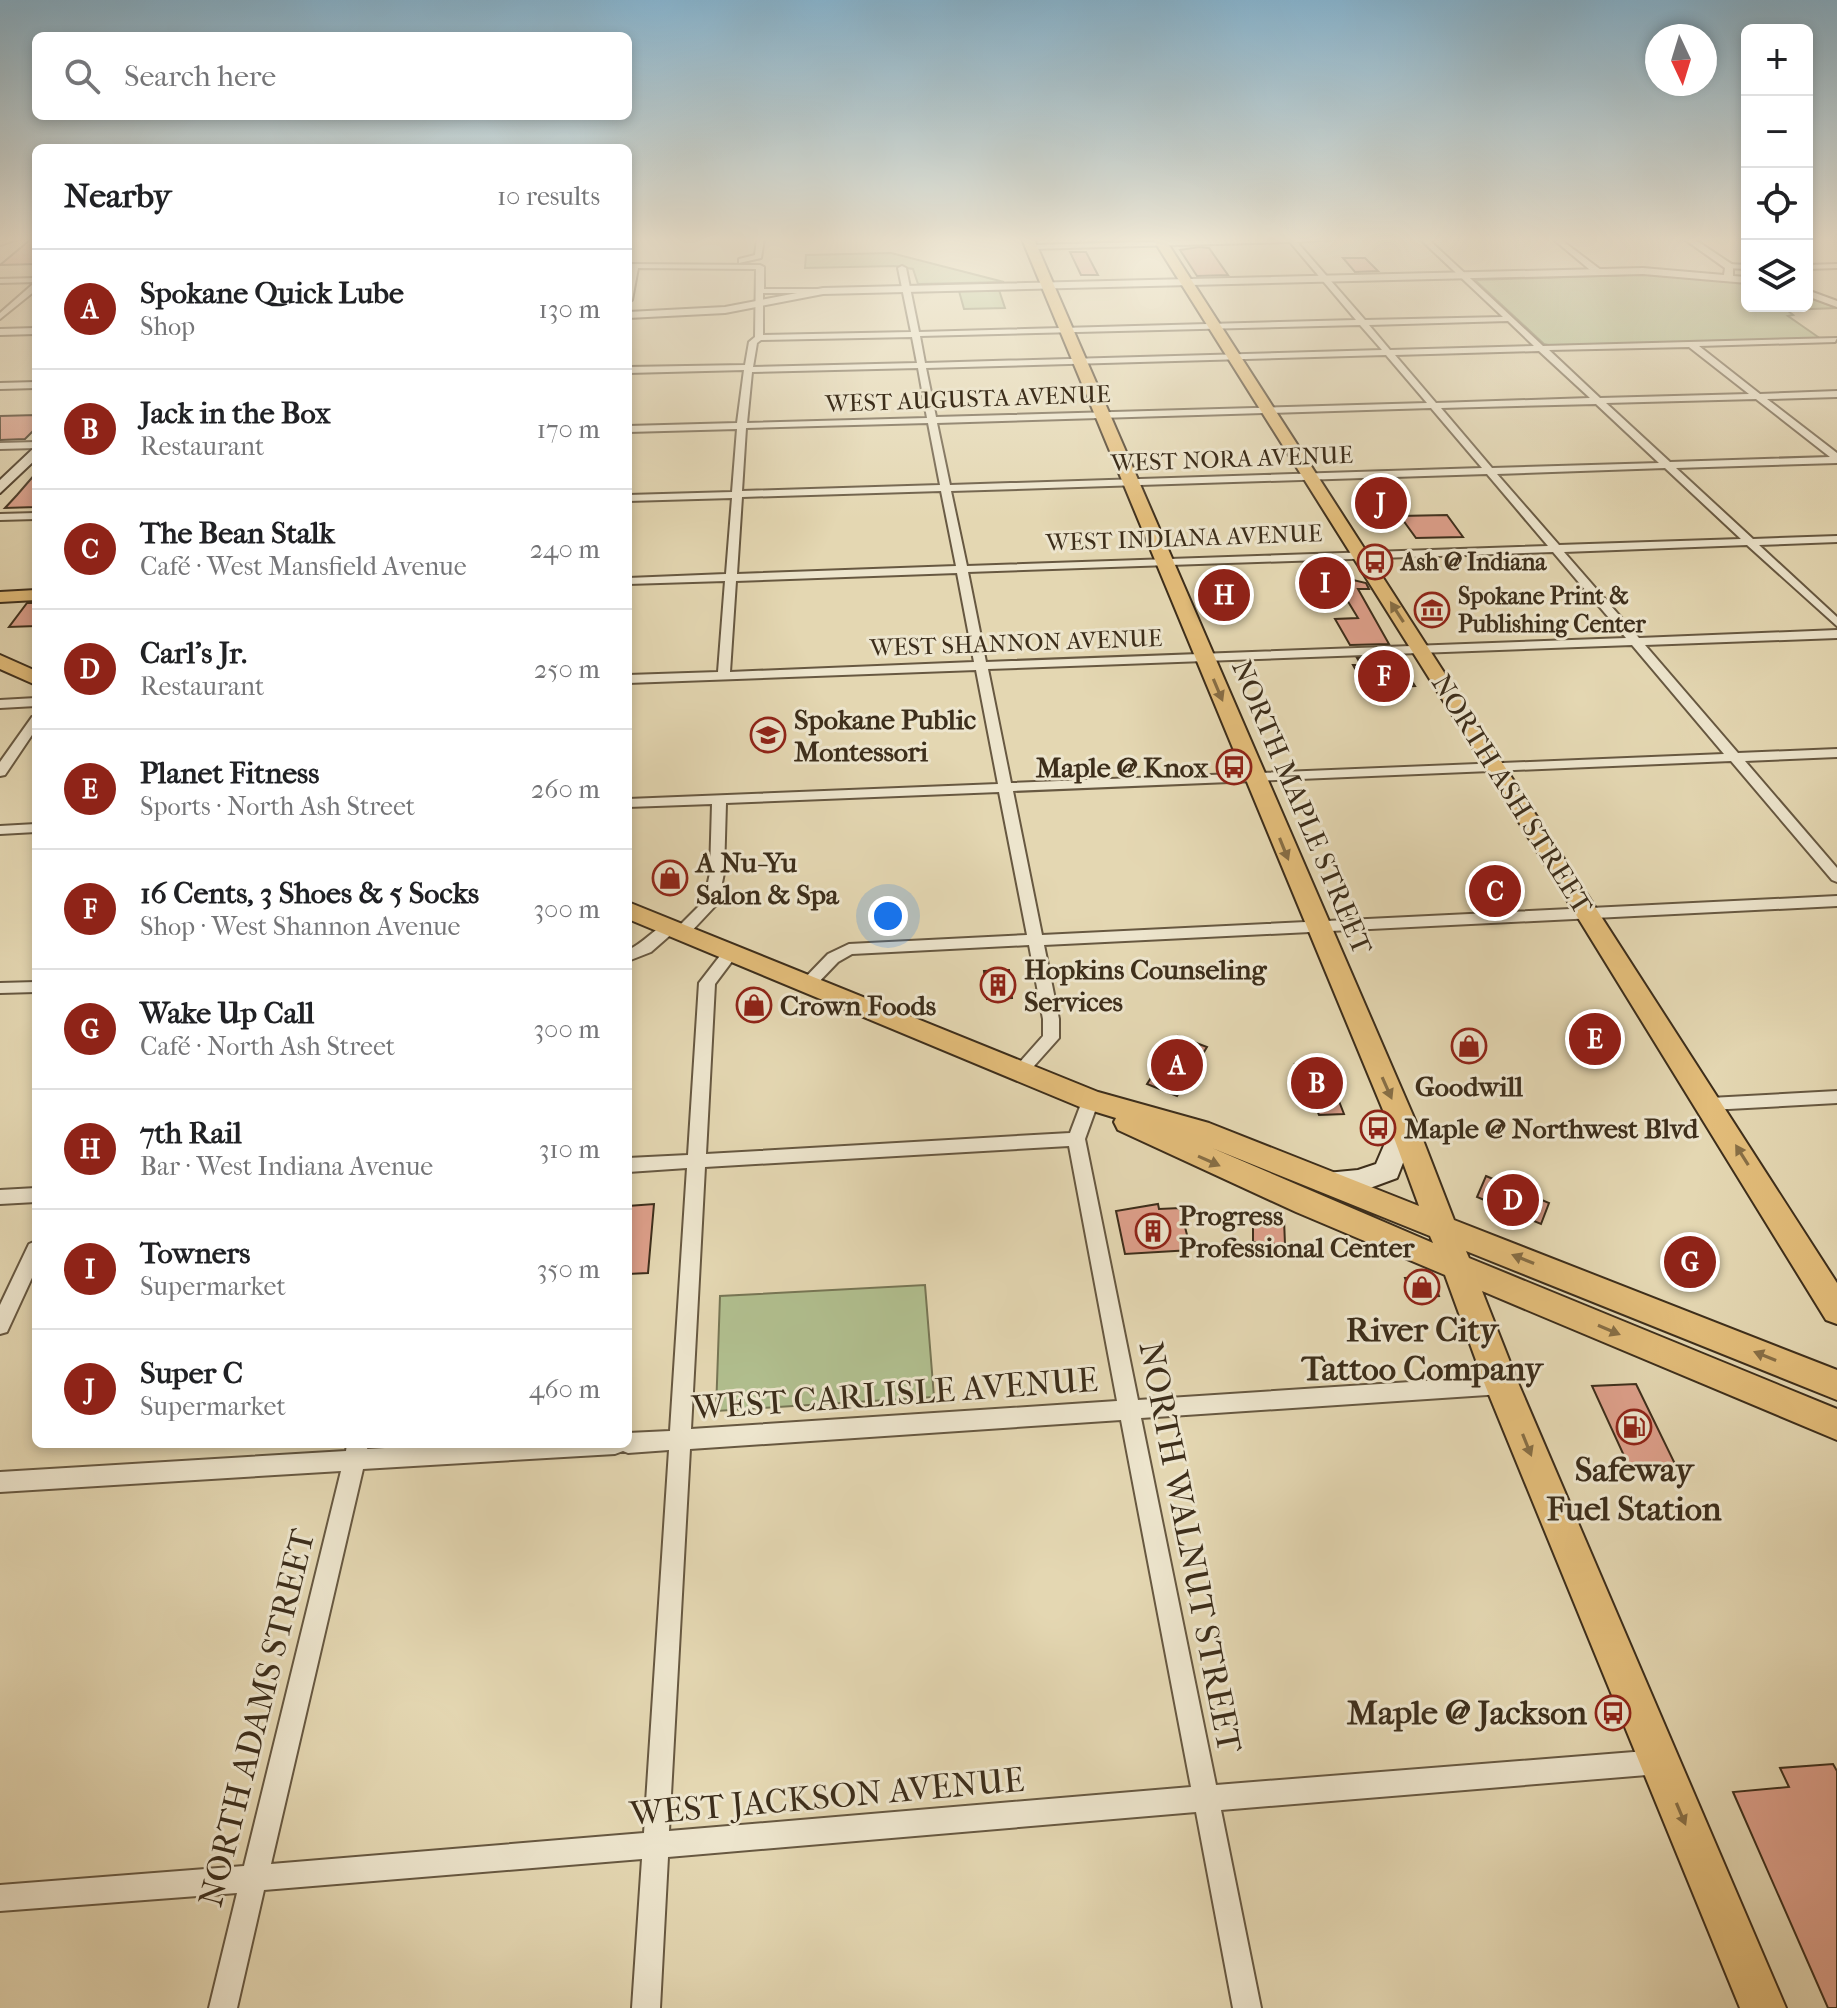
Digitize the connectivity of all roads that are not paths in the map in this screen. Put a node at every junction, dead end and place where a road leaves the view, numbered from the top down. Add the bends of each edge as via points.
1 (759, 333) edge
2 (963, 333) edge
3 (1068, 333) edge
4 (1218, 333) edge
5 (1371, 333) edge
6 (1525, 333) edge
7 (914, 334) junction
8 (759, 338) junction
9 (1835, 340) edge
10 (1691, 344) junction
11 (1541, 348) junction
12 (1388, 352) junction
13 (1233, 356) junction
14 (1080, 361) junction
15 (920, 365) junction
16 (749, 368) junction
17 (632, 370) edge
18 (32, 385) edge
19 (0, 386) edge
20 (1837, 394) edge
21 (1758, 397) junction
22 (1597, 401) junction
23 (1434, 406) junction
24 (1268, 410) junction
25 (1103, 415) junction
26 (931, 421) junction
27 (742, 426) junction
28 (632, 429) edge
29 (0, 446) edge
30 (32, 448) edge
31 (32, 453) edge
32 (1837, 459) edge
33 (1667, 465) junction
34 (1490, 471) junction
35 (1310, 477) junction
36 (1131, 482) junction
37 (945, 488) junction
38 (0, 489) edge
39 (737, 494) junction
40 (632, 498) edge
41 (32, 516) edge
42 (0, 517) edge
43 (1837, 539) edge
44 (1749, 542) junction
45 (1556, 549) junction
46 (1360, 556) junction
47 (1165, 563) junction
48 (962, 570) junction
49 (731, 577) junction
50 (632, 581) edge
51 (32, 595) edge
52 (0, 597) edge
53 (1837, 623) edge
54 (1837, 634) edge
55 (1637, 642) junction
56 (1421, 650) junction
57 (1205, 658) junction
58 (979, 666) junction
59 (724, 676) junction
60 (632, 679) edge
61 (32, 702) edge
62 (0, 704) edge
63 (32, 726) edge
64 (1837, 753) edge
65 (1735, 757) junction
66 (1496, 767) junction
67 (0, 772) edge
68 (1255, 777) junction
69 (1003, 788) junction
70 (719, 799) junction
71 (632, 803) edge
72 (32, 828) edge
73 (0, 830) edge
74 (1837, 877) edge
75 (1837, 901) edge
76 (632, 912) edge
77 (1588, 915) junction
78 (1316, 926) junction
79 (676, 930) junction
80 (1035, 941) junction
81 (731, 952) junction
82 (632, 954) edge
83 (808, 983) junction
84 (32, 987) edge
85 (0, 988) edge
86 (1020, 1071) junction
87 (1837, 1097) edge
88 (1090, 1100) junction
89 (1710, 1104) junction
90 (1404, 1127) junction
91 (1076, 1139) junction
92 (697, 1161) junction
93 (632, 1165) edge
94 (1326, 1182) junction
95 (32, 1195) edge
96 (0, 1197) edge
97 (1445, 1228) junction
98 (32, 1258) edge
99 (1460, 1267) junction
100 (1826, 1280) edge
101 (1837, 1310) edge
102 (0, 1326) edge
103 (1502, 1385) junction
104 (1837, 1385) edge
105 (1128, 1410) junction
106 (1837, 1425) edge
107 (681, 1440) junction
108 (632, 1443) edge
109 (486, 1448) edge
110 (356, 1452) edge
111 (0, 1482) edge
112 (1659, 1762) junction
113 (1205, 1797) junction
114 (655, 1847) junction
115 (253, 1879) junction
116 (0, 1898) edge
117 (223, 2008) edge
118 (646, 2008) edge
119 (1247, 2008) edge
120 (1763, 2008) edge

1 - 8 street
2 - 7 street
3 - 14 main road, NORTH MAPLE STREET
4 - 13 main road, NORTH ASH STREET
5 - 12 street
6 - 11 street
7 - 8 street
7 - 15 street
8 - 16 street
9 - 10 street
10 - 11 street
10 - 21 street
11 - 12 street
11 - 22 street
12 - 13 street
12 - 23 street
13 - 14 street
13 - 24 main road, NORTH ASH STREET
14 - 15 street
14 - 25 main road, NORTH MAPLE STREET
15 - 16 street
15 - 26 street
16 - 17 street
16 - 27 street
18 - 19 street
20 - 21 street, WEST AUGUSTA AVENUE
21 - 22 street, WEST AUGUSTA AVENUE
21 - 32 street
22 - 23 street, WEST AUGUSTA AVENUE
22 - 33 street
23 - 24 street, WEST AUGUSTA AVENUE
23 - 34 street
24 - 25 street, WEST AUGUSTA AVENUE
24 - 35 main road, NORTH ASH STREET
25 - 26 street, WEST AUGUSTA AVENUE
25 - 36 main road, NORTH MAPLE STREET
26 - 27 street, WEST AUGUSTA AVENUE
26 - 37 street
27 - 28 street, WEST AUGUSTA AVENUE
27 - 39 street
29 - 30 street
31 - 38 main road
32 - 33 street, WEST NORA AVENUE
33 - 34 street, WEST NORA AVENUE
33 - 44 street
34 - 35 street, WEST NORA AVENUE
34 - 45 street
35 - 36 street, WEST NORA AVENUE
35 - 46 main road, NORTH ASH STREET
36 - 37 street, WEST NORA AVENUE
36 - 47 main road, NORTH MAPLE STREET
37 - 39 street, WEST NORA AVENUE
37 - 48 street
39 - 40 street, WEST NORA AVENUE
39 - 49 street
41 - 42 street
43 - 44 street, WEST INDIANA AVENUE
44 - 45 street, WEST INDIANA AVENUE
44 - 53 street
45 - 46 street, WEST INDIANA AVENUE
45 - 55 street
46 - 47 street, WEST INDIANA AVENUE
56 -> 46 main road, NORTH ASH STREET
47 - 48 street, WEST INDIANA AVENUE
47 - 57 main road, NORTH MAPLE STREET
48 - 49 street, WEST INDIANA AVENUE
48 - 58 street
49 - 50 street, WEST INDIANA AVENUE
49 - 59 street
51 - 52 main road
54 - 55 street, WEST SHANNON AVENUE
55 - 56 street, WEST SHANNON AVENUE
55 - 65 street
56 - 57 street, WEST SHANNON AVENUE
56 - 66 main road, NORTH ASH STREET
57 - 58 street, WEST SHANNON AVENUE
57 -> 68 main road, NORTH MAPLE STREET
58 - 59 street, WEST SHANNON AVENUE
58 - 69 street
59 - 60 street, WEST SHANNON AVENUE
61 - 62 street
63 - 67 street
64 - 65 street
65 - 66 street
65 - 74 street
66 - 68 street
66 - 77 main road, NORTH ASH STREET
68 - 69 street
68 -> 78 main road, NORTH MAPLE STREET
69 - 70 street
69 - 80 street
70 - 71 street
70 - 79 street via 711,903
72 - 73 street
75 - 77 street
76 - 79 main road
77 - 78 street
77 - 89 main road, NORTH ASH STREET
78 - 80 street
78 -> 90 main road, NORTH MAPLE STREET
79 - 81 main road
79 - 82 street
80 - 83 street via 849,949
80 - 86 street via 1052,1032
81 - 83 main road
81 - 92 street via 707,983
83 - 86 main road
84 - 85 street
86 - 88 main road
87 - 89 street
88 - 91 street
88 - 94 main road via 1199,1131
88 -> 99 main road via 1155,1137
100 -> 89 main road, NORTH ASH STREET
90 - 94 main road via 1387,1171 1359,1181
90 - 97 main road, NORTH MAPLE STREET
91 - 92 street
91 - 105 street, NORTH WALNUT STREET
92 - 93 street
92 - 107 street
94 - 97 main road
95 - 96 street
97 - 99 main road, NORTH MAPLE STREET
104 -> 97 main road
98 - 102 street
99 - 103 main road, NORTH MAPLE STREET
99 -> 106 main road
100 - 101 main road, NORTH ASH STREET
103 - 105 street, WEST CARLISLE AVENUE
103 -> 112 main road, NORTH MAPLE STREET
105 - 107 street, WEST CARLISLE AVENUE
105 - 113 street, NORTH WALNUT STREET
107 - 108 street, WEST CARLISLE AVENUE
107 - 114 street
109 - 110 street
110 - 111 street
110 - 115 street, NORTH ADAMS STREET
112 - 113 street, WEST JACKSON AVENUE
112 -> 120 main road, NORTH MAPLE STREET
113 - 114 street, WEST JACKSON AVENUE
113 - 119 street, NORTH WALNUT STREET
114 - 115 street, WEST JACKSON AVENUE
114 - 118 street
115 - 116 street, WEST JACKSON AVENUE
115 - 117 street, NORTH ADAMS STREET

